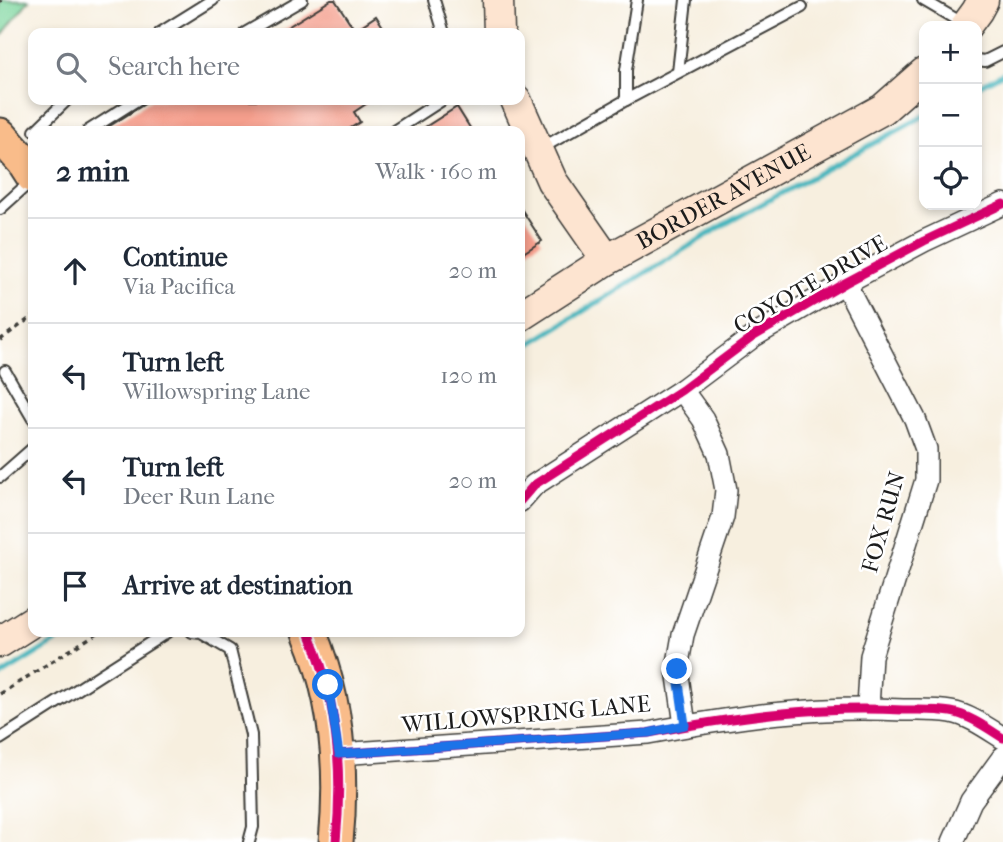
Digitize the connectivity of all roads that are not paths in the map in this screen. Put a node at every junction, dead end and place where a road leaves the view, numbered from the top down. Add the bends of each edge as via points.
1 (213, 0) edge
2 (302, 0) edge
3 (434, 0) edge
4 (498, 0) edge
5 (636, 0) edge
6 (686, 0) edge
7 (922, 0) edge
8 (983, 0) edge
9 (802, 7) dead end
10 (958, 21) edge
11 (970, 21) edge
12 (168, 28) edge
13 (254, 28) edge
14 (442, 28) edge
15 (495, 28) edge
16 (1003, 51) edge
17 (982, 61) edge
18 (678, 72) junction
19 (919, 77) edge
20 (626, 100) junction
21 (63, 105) edge
22 (129, 105) edge
23 (434, 105) edge
24 (518, 105) edge
25 (46, 126) edge
26 (96, 126) edge
27 (402, 126) edge
28 (25, 151) edge
29 (538, 151) junction
30 (1003, 204) edge
31 (0, 209) edge
32 (607, 260) junction
33 (845, 283) junction
34 (525, 313) edge
35 (5, 371) dead end
36 (682, 390) junction
37 (28, 410) edge
38 (28, 452) edge
39 (0, 477) edge
40 (525, 495) edge
41 (28, 624) edge
42 (159, 637) edge
43 (208, 637) edge
44 (311, 637) edge
45 (0, 642) edge
46 (868, 708) junction
47 (685, 725) junction
48 (1003, 738) edge
49 (0, 739) edge
50 (339, 754) junction
51 (1003, 757) edge
52 (249, 842) edge
53 (336, 842) edge
54 (953, 842) edge

1 - 12 lane
2 - 13 lane
3 - 14 lane
4 - 15 street
5 - 20 lane
6 - 18 lane
7 - 10 lane
8 - 11 street
9 - 18 lane
16 - 17 lane
18 - 20 lane
19 - 32 street, BORDER AVENUE via 883,109
20 - 29 lane
21 - 25 lane
22 - 26 lane
23 - 27 lane
24 - 29 street
28 - 31 lane
29 - 32 street via 552,181
30 - 33 street, COYOTE DRIVE
32 - 34 street, BORDER AVENUE
33 - 36 street, COYOTE DRIVE via 754,337
33 - 46 street, FOX RUN via 926,449 926,480 871,656
35 - 37 lane
36 - 40 street, COYOTE DRIVE via 534,485
36 - 47 street via 703,419 719,454 726,490 723,517 683,635 677,669
38 - 39 lane
41 - 45 street
42 - 49 lane
43 - 52 lane via 230,650 251,736 253,827
44 - 50 main road via 328,685
46 - 47 street, WILLOWSPRING LANE via 776,712
46 - 48 street, WILLOWSPRING LANE via 952,712
47 - 50 street, WILLOWSPRING LANE via 648,733
50 - 53 main road
51 - 54 street via 971,801

